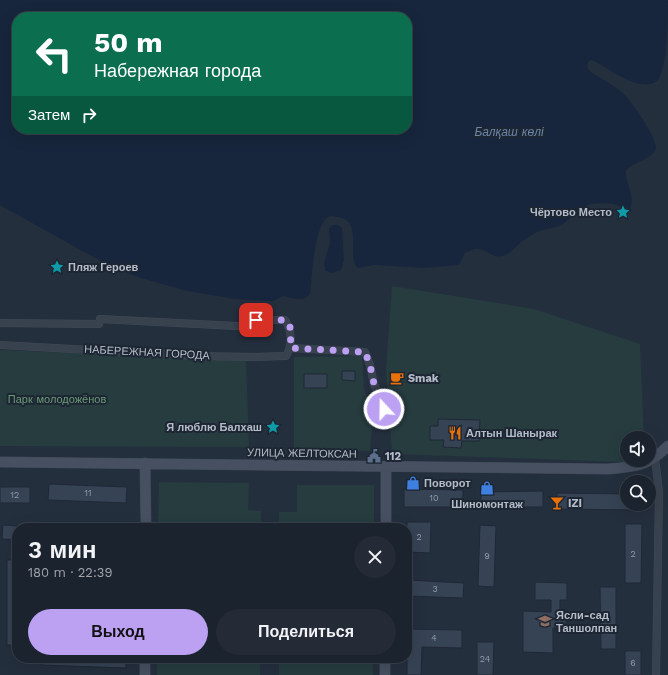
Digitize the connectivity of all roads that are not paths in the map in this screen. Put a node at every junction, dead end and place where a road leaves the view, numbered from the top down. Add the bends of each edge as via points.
1 (0, 323) edge
2 (0, 345) edge
3 (291, 348) junction
4 (384, 409) dead end
5 (668, 446) edge
6 (656, 457) edge
7 (0, 462) edge
8 (145, 463) junction
9 (656, 466) edge
10 (386, 467) junction
11 (633, 467) edge
12 (146, 523) edge
13 (386, 523) edge
14 (145, 663) edge
15 (385, 663) edge
16 (145, 675) edge
17 (385, 675) edge
18 (656, 675) edge

1 - 3 street via 99,324 100,319 255,327 256,320 285,320 290,327
2 - 3 street, НАБЕРЕЖНАЯ ГОРОДА via 254,357 286,356
3 - 4 street via 365,352
5 - 6 street, УЛИЦА ЖЕЛТОКСАН
7 - 8 street, УЛИЦА ЖЕЛТОКСАН
8 - 10 street, УЛИЦА ЖЕЛТОКСАН
8 - 12 street
9 - 18 street via 659,492
10 - 11 street, УЛИЦА ЖЕЛТОКСАН via 608,469
10 - 13 street
14 - 16 street
15 - 17 street

